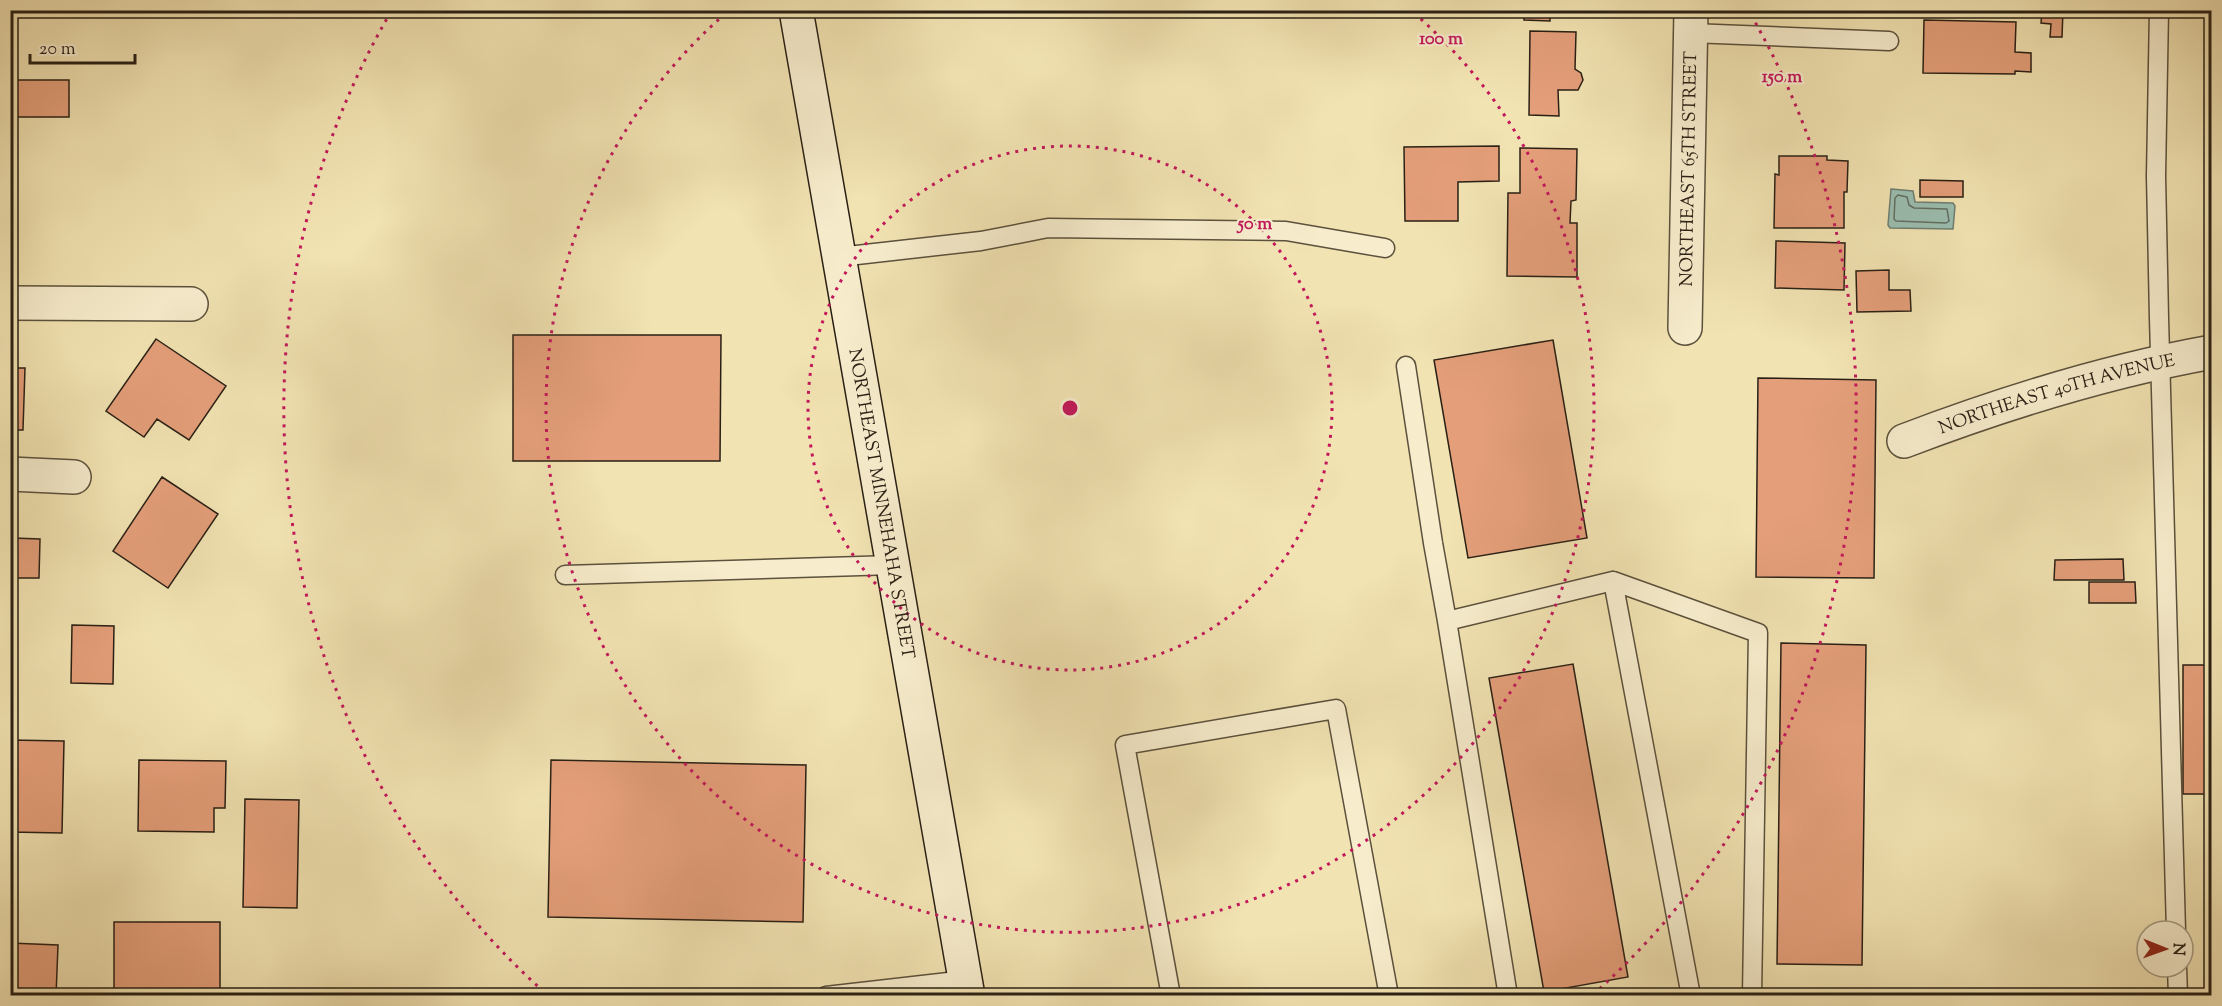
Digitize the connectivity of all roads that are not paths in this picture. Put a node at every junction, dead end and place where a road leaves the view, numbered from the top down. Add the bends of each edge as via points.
1 (796, 10) edge
2 (2159, 10) edge
3 (1691, 22) edge
4 (1889, 41) dead end
5 (1385, 248) dead end
6 (839, 257) junction
7 (10, 303) edge
8 (191, 304) dead end
9 (1685, 328) dead end
10 (2211, 352) edge
11 (2160, 363) junction
12 (1406, 366) dead end
13 (1904, 441) dead end
14 (10, 474) edge
15 (74, 477) dead end
16 (893, 565) junction
17 (565, 575) dead end
18 (1613, 581) junction
19 (1447, 621) junction
20 (2176, 919) edge
21 (2177, 979) edge
22 (967, 988) edge
23 (826, 996) edge
24 (1171, 996) edge
25 (1389, 996) edge
26 (1508, 996) edge
27 (1691, 996) edge
28 (1752, 996) edge
29 (2178, 996) edge

1 - 6 main road, NORTHEAST MINNEHAHA STREET
2 - 11 lane via 2156,176
3 - 4 lane
3 - 9 main road, NORTHEAST 65TH STREET
5 - 6 lane via 1286,231 1047,228 981,241
6 - 16 main road, NORTHEAST MINNEHAHA STREET
7 - 8 main road
10 - 11 main road, NORTHEAST 40TH AVENUE
11 - 13 main road, NORTHEAST 40TH AVENUE via 2038,393
11 - 20 lane
12 - 19 lane
14 - 15 main road
16 - 17 lane
16 - 22 main road, NORTHEAST MINNEHAHA STREET
18 - 19 lane
18 - 27 lane
18 - 28 lane via 1758,633
19 - 26 lane
21 - 29 lane
22 - 23 lane
24 - 25 lane via 1125,745 1336,709

